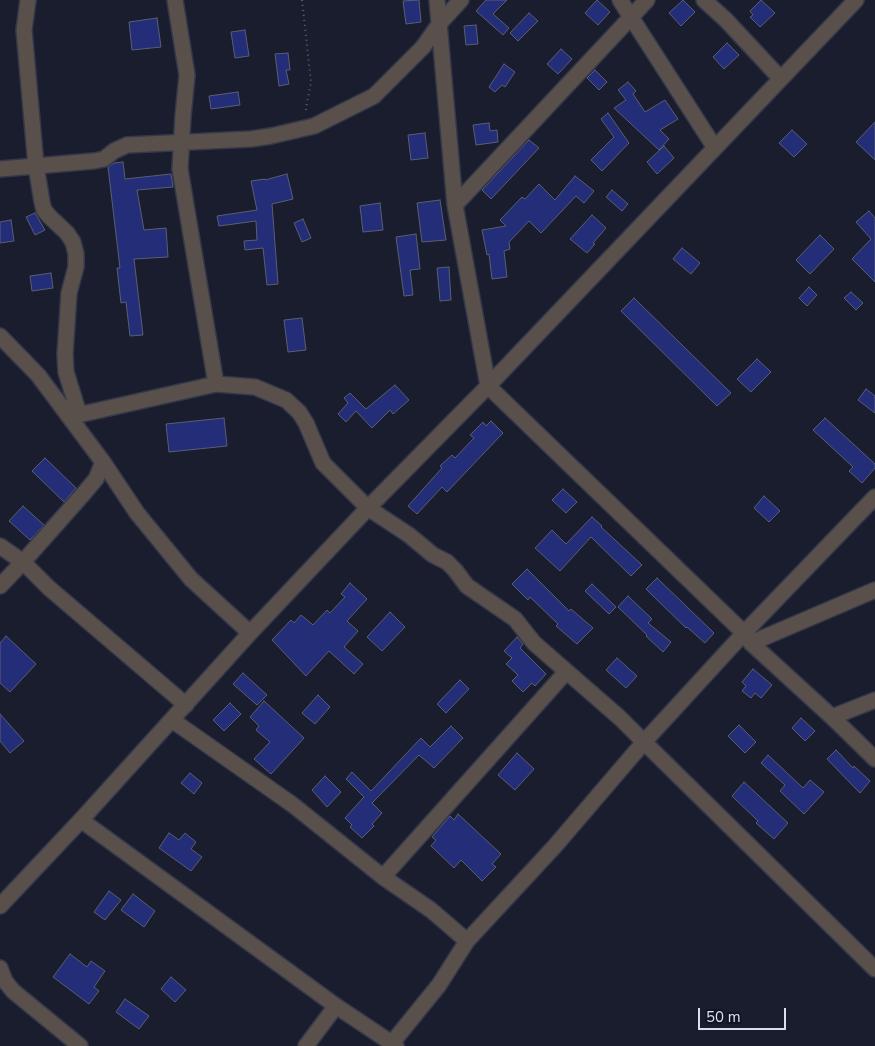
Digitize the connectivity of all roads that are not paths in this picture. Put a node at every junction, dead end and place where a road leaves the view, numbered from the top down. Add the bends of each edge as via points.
1 (28, 0) edge
2 (175, 0) edge
3 (437, 0) edge
4 (461, 0) edge
5 (620, 0) edge
6 (647, 0) edge
7 (704, 0) edge
8 (856, 0) edge
9 (631, 18) junction
10 (440, 23) junction
11 (781, 79) junction
12 (181, 143) junction
13 (715, 148) junction
14 (36, 166) junction
15 (0, 169) edge
16 (455, 205) junction
17 (0, 336) edge
18 (216, 384) junction
19 (488, 386) junction
20 (74, 416) junction
21 (103, 462) junction
22 (875, 497) edge
23 (368, 508) junction
24 (0, 546) edge
25 (23, 562) junction
26 (0, 586) edge
27 (875, 590) edge
28 (250, 633) junction
29 (748, 638) junction
30 (566, 672) junction
31 (875, 700) edge
32 (186, 705) junction
33 (832, 717) junction
34 (172, 720) junction
35 (644, 742) junction
36 (875, 759) edge
37 (81, 820) junction
38 (383, 877) junction
39 (0, 905) edge
40 (467, 941) junction
41 (0, 968) edge
42 (875, 969) edge
43 (336, 1006) junction
44 (394, 1044) edge
45 (80, 1046) edge
46 (306, 1046) edge

1 - 14 street via 24,30
2 - 12 street via 187,75
3 - 10 street
4 - 10 street
5 - 9 street
6 - 9 street
7 - 11 street
8 - 11 street
9 - 13 street
9 - 16 street
10 - 12 street via 424,47 374,96 314,126 251,139
10 - 16 street
11 - 13 street
12 - 14 street via 127,146 104,159
12 - 18 street via 180,169
13 - 19 street
14 - 15 street
14 - 20 street via 44,210 73,242 76,254 64,354
16 - 19 street
17 - 20 street
18 - 20 street
18 - 23 street via 255,387 286,400 306,423 323,462
19 - 23 street
19 - 29 street
20 - 21 street
21 - 25 street via 96,479
21 - 28 street via 137,513 191,579
22 - 29 street
23 - 28 street
23 - 30 street via 447,562 467,586 516,619 534,643
24 - 25 street
25 - 26 street
25 - 32 street
27 - 29 street
28 - 32 street
29 - 33 street
29 - 35 street
30 - 35 street
30 - 38 street
31 - 33 street
32 - 34 street
33 - 36 street
34 - 37 street
34 - 38 street via 293,805
35 - 40 street
35 - 42 street
37 - 39 street
37 - 43 street
38 - 40 street via 431,910
40 - 44 street via 439,985
41 - 45 street via 13,991
43 - 44 street
43 - 46 street

